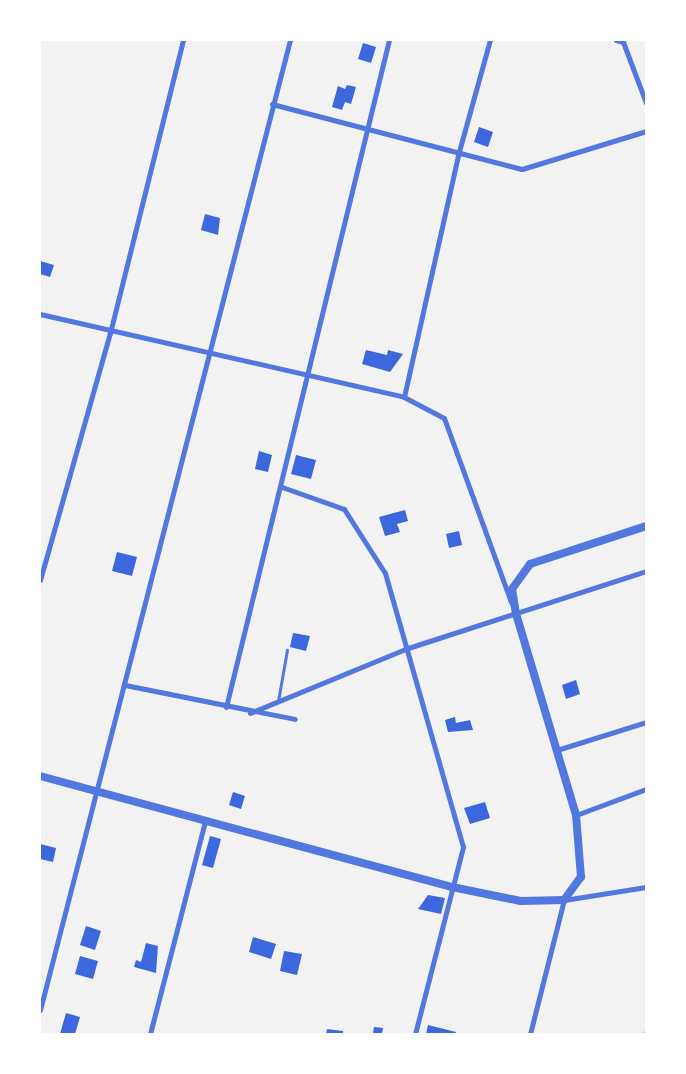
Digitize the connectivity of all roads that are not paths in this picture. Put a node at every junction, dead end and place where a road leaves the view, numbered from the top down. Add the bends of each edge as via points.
1 (183, 40) edge
2 (290, 40) edge
3 (389, 40) edge
4 (490, 40) edge
5 (616, 40) edge
6 (646, 103) edge
7 (272, 104) junction
8 (366, 129) junction
9 (646, 132) edge
10 (458, 155) junction
11 (40, 314) edge
12 (110, 333) junction
13 (210, 356) junction
14 (307, 375) junction
15 (404, 397) junction
16 (282, 487) junction
17 (646, 526) edge
18 (646, 571) edge
19 (40, 580) edge
20 (516, 614) junction
21 (405, 649) junction
22 (287, 650) dead end
23 (125, 685) junction
24 (278, 701) junction
25 (226, 707) junction
26 (250, 713) junction
27 (295, 719) dead end
28 (646, 722) edge
29 (560, 749) junction
30 (40, 776) edge
31 (646, 789) edge
32 (95, 790) junction
33 (576, 815) junction
34 (205, 822) junction
35 (452, 887) junction
36 (646, 887) edge
37 (564, 900) junction
38 (40, 1010) edge
39 (150, 1034) edge
40 (415, 1034) edge
41 (530, 1034) edge

1 - 12 street
2 - 7 street
3 - 8 street
4 - 10 street
5 - 6 street via 623,42
7 - 8 street
7 - 13 street
8 - 10 street
8 - 14 street
9 - 10 street via 522,169
10 - 15 street
11 - 12 street
12 - 13 street
12 - 19 street
13 - 14 street
13 - 23 street
14 - 15 street
14 - 16 street
15 - 20 street via 444,418
16 - 21 street via 344,509 385,573
16 - 25 street
17 - 20 street via 530,564 512,589
18 - 20 street
20 - 21 street
20 - 29 street
21 - 24 street
21 - 35 street via 463,847
22 - 24 lane
23 - 25 street
23 - 32 street
24 - 26 street
25 - 26 street
26 - 27 street
28 - 29 street
29 - 33 street
30 - 32 street
31 - 33 street
32 - 34 street
32 - 38 street
33 - 37 street via 581,877
34 - 35 street
34 - 39 street
35 - 37 street via 521,901
35 - 40 street
36 - 37 street
37 - 41 street

